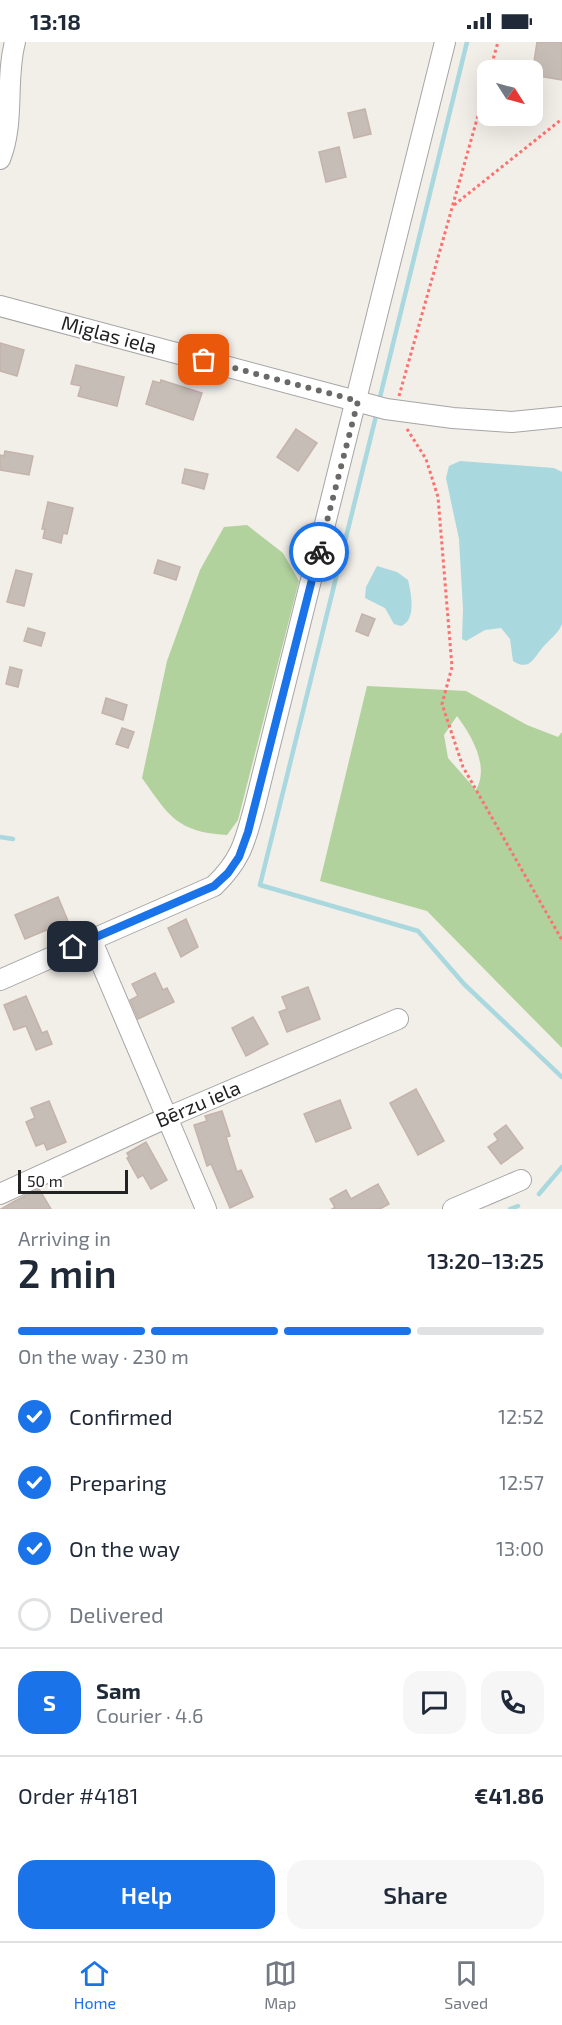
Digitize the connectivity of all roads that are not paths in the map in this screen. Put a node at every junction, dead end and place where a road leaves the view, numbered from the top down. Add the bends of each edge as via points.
1 (15, 42) edge
2 (445, 42) edge
3 (0, 159) edge
4 (0, 306) edge
5 (358, 401) junction
6 (562, 417) edge
7 (92, 939) junction
8 (0, 980) edge
9 (398, 1019) dead end
10 (166, 1118) junction
11 (521, 1180) dead end
12 (0, 1194) edge
13 (206, 1209) edge
14 (453, 1209) edge

1 - 3 street via 8,124
2 - 5 street
4 - 5 street, Miglas iela
5 - 6 street, Miglas iela via 453,418 512,422
5 - 7 street via 239,857 214,886
7 - 8 street
7 - 10 street
9 - 10 street, Bērzu iela
10 - 12 street, Bērzu iela
10 - 13 street
11 - 14 street

